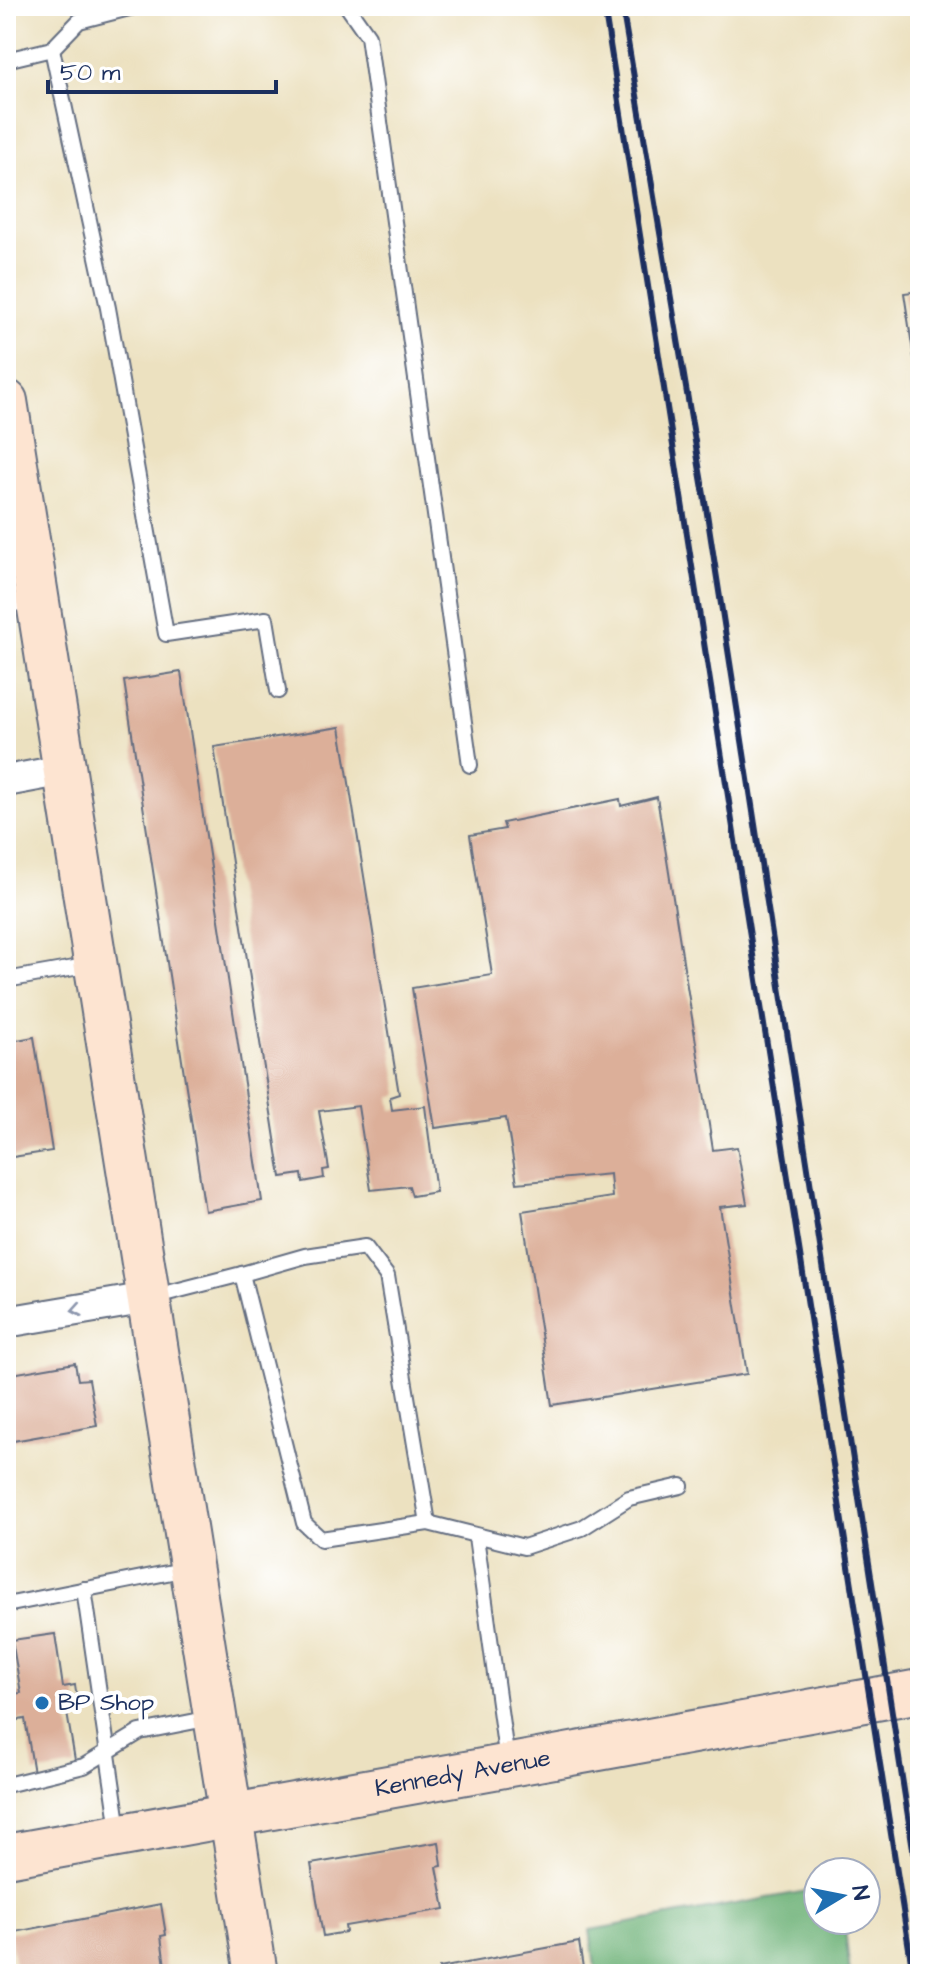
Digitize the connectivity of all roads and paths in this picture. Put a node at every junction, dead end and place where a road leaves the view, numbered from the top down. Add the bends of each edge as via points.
1 (137, 6) edge
2 (347, 6) edge
3 (52, 49) junction
4 (6, 60) edge
5 (6, 401) edge
6 (22, 603) edge
7 (278, 691) dead end
8 (470, 765) dead end
9 (65, 770) junction
10 (6, 781) edge
11 (95, 964) junction
12 (6, 980) edge
13 (242, 1274) junction
14 (148, 1298) junction
15 (6, 1322) edge
16 (681, 1486) dead end
17 (428, 1523) junction
18 (476, 1537) junction
19 (191, 1569) junction
20 (84, 1589) junction
21 (6, 1605) edge
22 (920, 1691) edge
23 (215, 1718) junction
24 (108, 1748) junction
25 (507, 1765) junction
26 (6, 1785) edge
27 (230, 1815) junction
28 (120, 1835) junction
29 (6, 1856) edge
30 (256, 1974) edge

1 - 3 lane via 79,21
2 - 8 lane via 368,36
3 - 4 lane
3 - 7 lane via 108,308 166,634 266,619
5 - 6 main road
6 - 9 main road
9 - 10 street
9 - 11 main road
11 - 12 lane
11 - 14 main road
13 - 14 lane
13 - 17 lane via 304,1523 321,1539
13 - 17 lane via 305,1256 365,1247 387,1276
14 -> 15 street
14 - 19 main road
16 - 18 lane via 629,1498 582,1528 524,1547
17 - 18 lane
18 - 25 lane
19 - 20 lane
19 - 23 main road
20 - 21 lane
20 - 24 lane
22 - 25 main road, Kennedy Avenue
23 - 24 lane via 140,1732
23 - 27 main road
24 - 26 lane via 84,1766
24 - 28 lane
25 - 27 main road, Kennedy Avenue
27 - 28 main road, Kennedy Avenue
27 - 30 main road
28 - 29 main road, Kennedy Avenue

